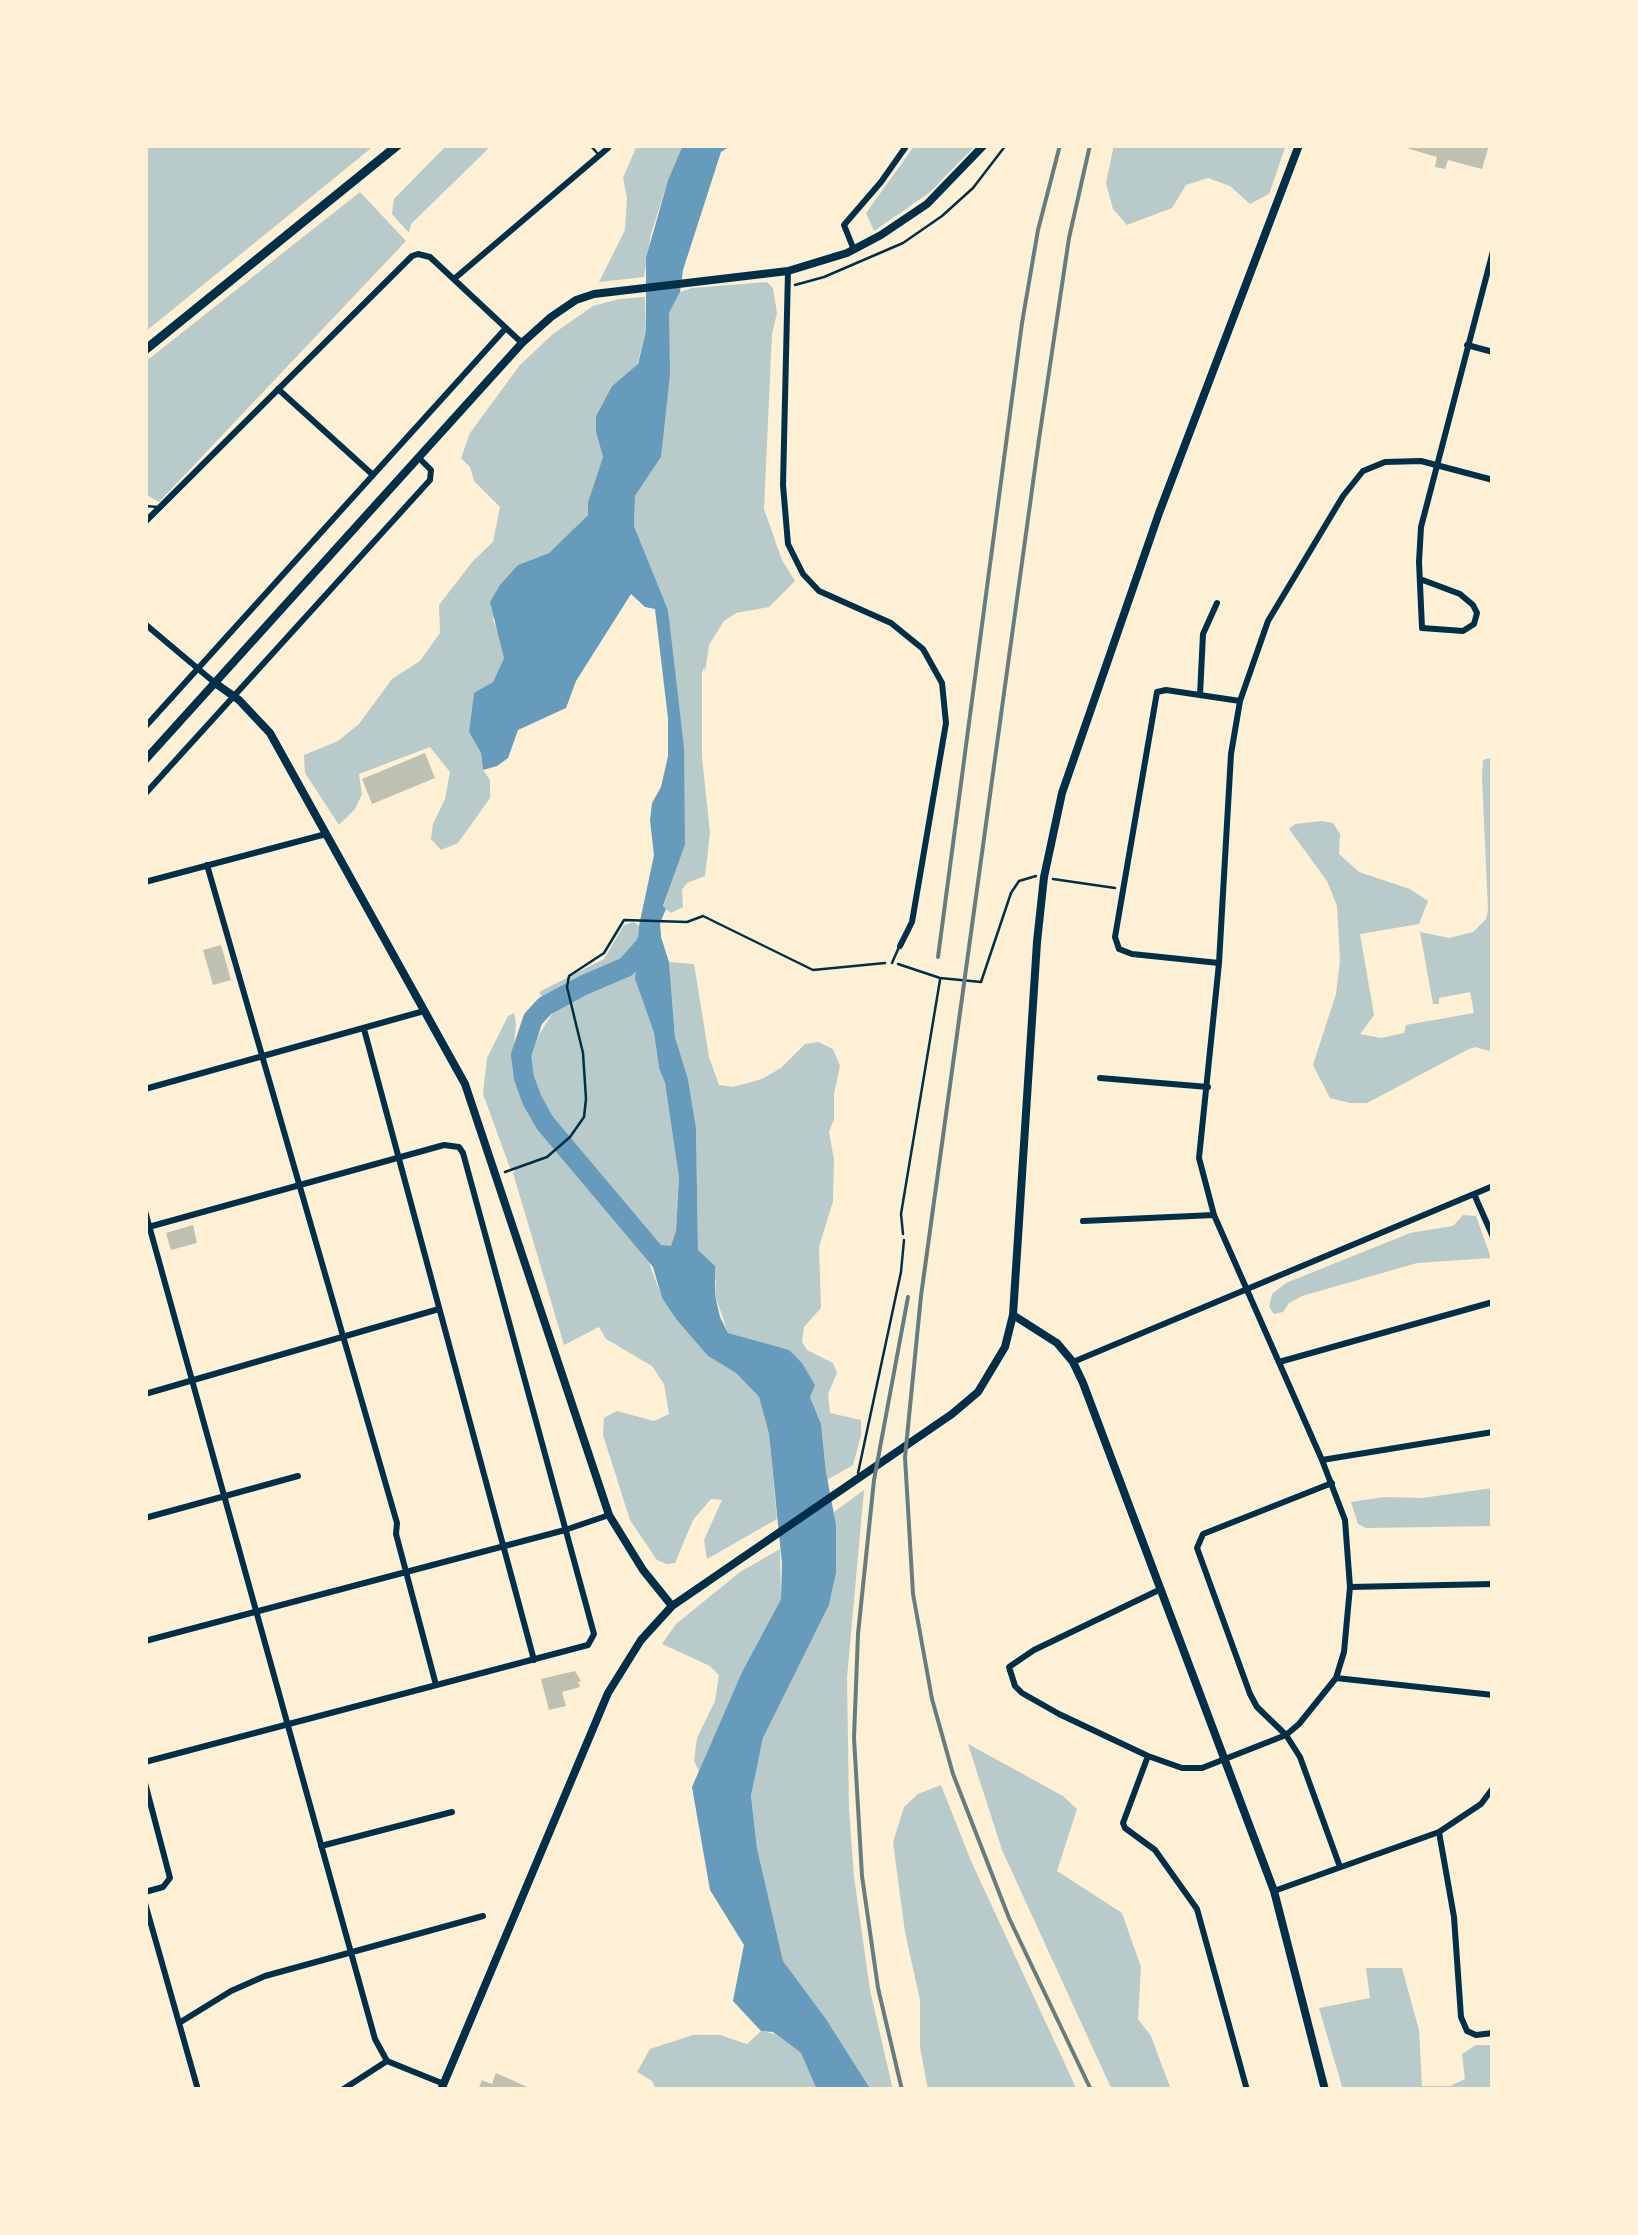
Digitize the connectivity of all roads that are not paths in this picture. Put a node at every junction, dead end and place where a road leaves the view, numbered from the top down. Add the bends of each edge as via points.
1 (398, 145) edge
2 (907, 145) edge
3 (984, 145) edge
4 (1299, 145) edge
5 (593, 146) edge
6 (608, 148) edge
7 (598, 155) junction
8 (854, 250) junction
9 (1493, 251) edge
10 (788, 272) junction
11 (454, 279) junction
12 (506, 328) junction
13 (522, 343) junction
14 (1468, 346) junction
15 (145, 350) edge
16 (1493, 352) edge
17 (278, 389) junction
18 (418, 458) junction
19 (1436, 463) junction
20 (373, 475) junction
21 (1493, 480) edge
22 (145, 506) edge
23 (160, 507) junction
24 (145, 522) edge
25 (1420, 579) junction
26 (1217, 603) dead end
27 (145, 624) edge
28 (196, 670) junction
29 (215, 683) junction
30 (1200, 695) junction
31 (234, 696) junction
32 (1240, 700) junction
33 (145, 727) edge
34 (145, 760) edge
35 (145, 794) edge
36 (326, 834) junction
37 (208, 866) junction
38 (145, 882) edge
39 (900, 946) joint
40 (892, 962) road end
41 (1219, 963) junction
42 (424, 1011) junction
43 (364, 1029) junction
44 (262, 1057) junction
45 (1100, 1078) dead end
46 (1208, 1087) junction
47 (145, 1089) edge
48 (398, 1158) junction
49 (298, 1186) junction
50 (1493, 1186) edge
51 (1474, 1194) junction
52 (145, 1211) edge
53 (1214, 1215) junction
54 (1083, 1221) dead end
55 (147, 1227) edge
56 (1493, 1237) edge
57 (904, 1240) road end
58 (1249, 1290) junction
59 (1493, 1302) edge
60 (440, 1310) junction
61 (1013, 1315) junction
62 (341, 1338) junction
63 (1073, 1362) junction
64 (1279, 1362) junction
65 (192, 1380) junction
66 (145, 1394) edge
67 (1493, 1432) edge
68 (1322, 1460) junction
69 (298, 1476) dead end
70 (857, 1480) junction
71 (1332, 1482) junction
72 (224, 1496) junction
73 (609, 1515) junction
74 (145, 1518) edge
75 (566, 1530) junction
76 (503, 1546) junction
77 (406, 1572) junction
78 (1493, 1584) edge
79 (1350, 1587) junction
80 (1161, 1589) junction
81 (672, 1606) junction
82 (257, 1612) junction
83 (145, 1640) edge
84 (534, 1660) junction
85 (1336, 1678) junction
86 (436, 1685) junction
87 (1493, 1695) edge
88 (288, 1724) junction
89 (1286, 1735) junction
90 (1148, 1756) junction
91 (1226, 1760) junction
92 (145, 1762) edge
93 (145, 1783) edge
94 (1493, 1788) edge
95 (1481, 1804) junction
96 (1493, 1806) edge
97 (452, 1812) dead end
98 (1439, 1832) junction
99 (322, 1846) junction
100 (1340, 1867) junction
101 (145, 1892) edge
102 (1274, 1892) junction
103 (145, 1903) edge
104 (483, 1916) dead end
105 (351, 1952) junction
106 (179, 2023) junction
107 (1493, 2033) edge
108 (388, 2062) junction
109 (442, 2087) edge
110 (198, 2090) edge
111 (342, 2090) edge
112 (1247, 2090) edge
113 (1326, 2090) edge

1 - 15 main road
2 - 8 street via 844,225
3 - 8 street via 927,204
4 - 61 street via 1062,792 1044,877
5 - 7 lane
6 - 7 street
7 - 11 street
8 - 10 street
9 - 14 street
10 - 13 street via 576,300
10 - 39 street via 788,544 820,592 892,622 923,648 942,683 946,723 912,922
11 - 12 street
11 - 17 street via 430,257 418,254 403,263
12 - 13 street
12 - 20 street
13 - 18 street
14 - 16 street
14 - 19 street
17 - 20 street
17 - 23 street
18 - 29 street
18 - 31 street via 431,470 430,480
19 - 21 street
19 - 25 street via 1420,527
19 - 32 street via 1386,462 1363,471 1268,621
20 - 28 street
22 - 23 lane
23 - 24 street
25 - 25 street via 1422,628 1464,631 1474,624 1473,604
26 - 30 street via 1204,634
27 - 28 street
28 - 29 street
28 - 33 street
29 - 31 street
29 - 34 street
30 - 32 street
30 - 41 street via 1166,690 1154,700 1114,938 1132,954
31 - 35 street
31 - 36 street via 270,733
32 - 41 street
36 - 37 street
36 - 42 street
37 - 38 street
37 - 44 street
39 - 40 lane
41 - 46 street
42 - 43 street
42 - 73 street via 470,1095
43 - 44 street
43 - 48 street
44 - 47 street
44 - 49 street
45 - 46 street
46 - 53 street via 1199,1158
48 - 49 street
48 - 60 street
48 - 75 street via 444,1145 456,1145 463,1154
49 - 55 street
49 - 62 street
50 - 51 street
51 - 56 street
51 - 58 street
52 - 55 street
53 - 54 street
53 - 58 street
55 - 65 street
57 - 70 lane
58 - 63 street
58 - 64 street
59 - 64 street
60 - 62 street
60 - 76 street
61 - 63 street via 1057,1343
61 - 70 street via 1004,1347 978,1392
62 - 65 street
62 - 77 street
63 - 80 street
64 - 68 street
65 - 66 street
65 - 72 street
67 - 68 street
68 - 71 street
69 - 72 street
70 - 81 street
71 - 79 street via 1345,1520
71 - 89 street via 1203,1534 1198,1542 1250,1694
72 - 74 street
72 - 82 street
73 - 75 street
73 - 81 street
75 - 76 street
75 - 84 street via 594,1634 588,1645
76 - 77 street
76 - 84 street
77 - 82 street
77 - 86 street
78 - 79 street
79 - 85 street
80 - 90 street via 1009,1667 1022,1694
80 - 91 street
81 - 109 street via 631,1653 608,1693
82 - 83 street
82 - 88 street
84 - 86 street
85 - 87 street
85 - 89 street
86 - 88 street
88 - 92 street
88 - 99 street
89 - 91 street
89 - 100 street via 1300,1756
90 - 91 street via 1182,1768
90 - 112 street via 1123,1823 1155,1850 1197,1909
91 - 102 street
93 - 101 street via 170,1878
94 - 95 street
95 - 96 street
95 - 98 street
97 - 99 street
98 - 100 street
98 - 107 street via 1461,2017 1467,2031
99 - 105 street
100 - 102 street
102 - 113 street
103 - 106 street
104 - 105 street
105 - 106 street via 265,1976
105 - 108 street
106 - 110 street
108 - 109 street
108 - 111 street

